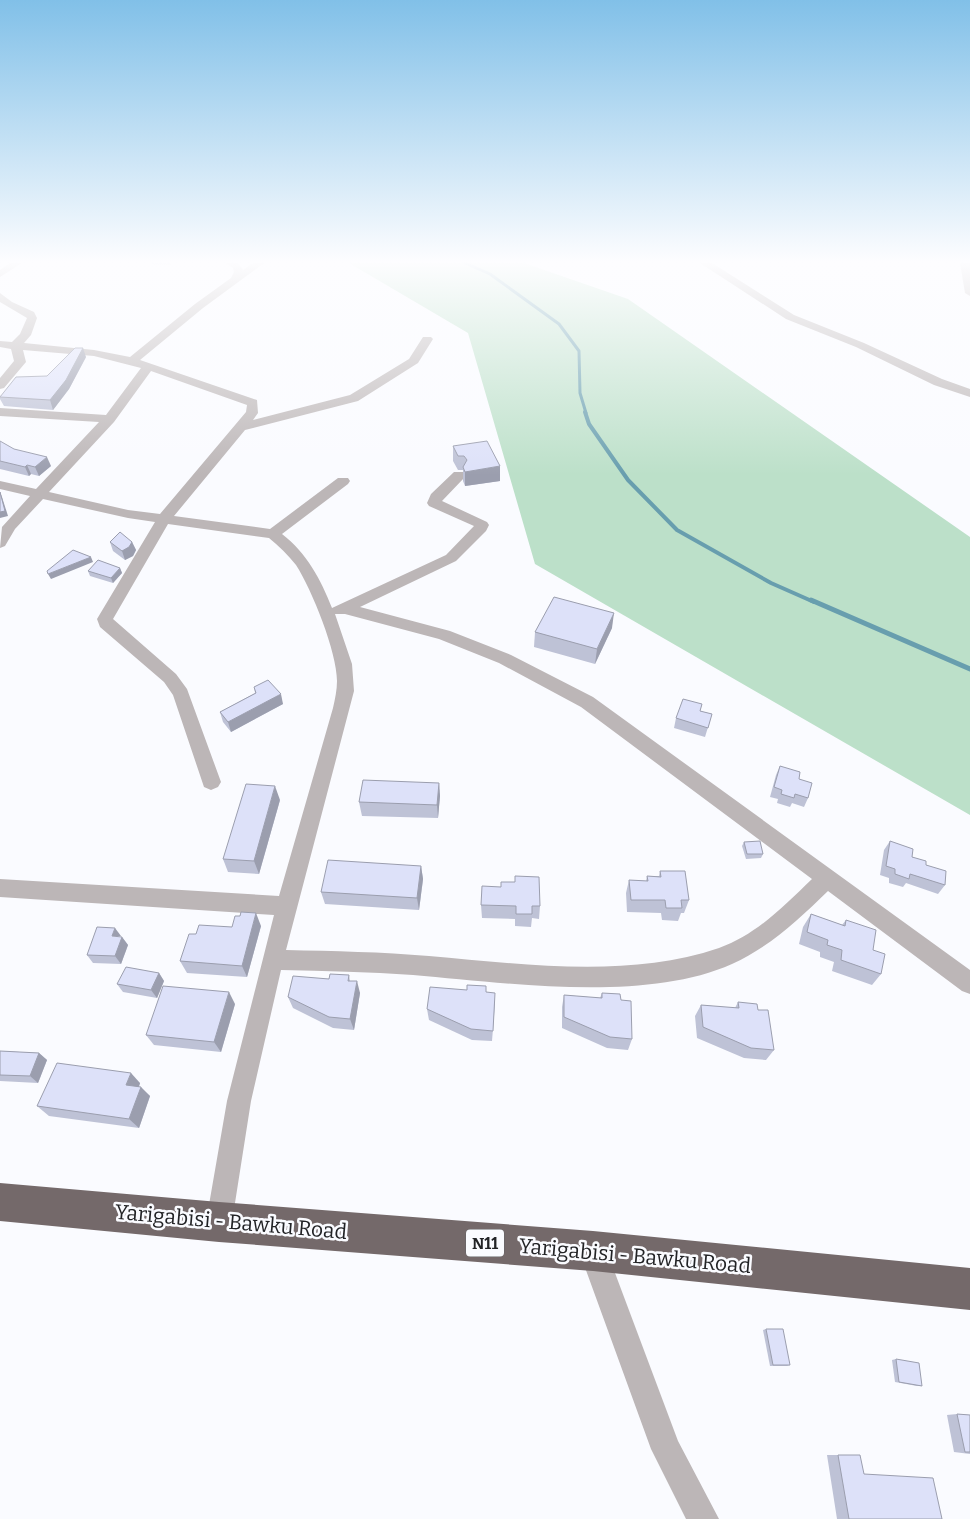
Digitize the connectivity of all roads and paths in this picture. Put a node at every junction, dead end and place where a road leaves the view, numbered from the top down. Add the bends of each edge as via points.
1 (25, 334) edge
2 (165, 334) edge
3 (833, 334) edge
4 (427, 339) dead end
5 (0, 344) edge
6 (15, 345) junction
7 (132, 361) junction
8 (148, 367) junction
9 (0, 385) edge
10 (970, 393) edge
11 (0, 412) edge
12 (109, 419) junction
13 (240, 427) junction
14 (460, 474) dead end
15 (343, 481) dead end
16 (0, 485) edge
17 (39, 495) junction
18 (163, 520) junction
19 (273, 534) junction
20 (0, 543) edge
21 (335, 612) junction
22 (211, 782) dead end
23 (828, 878) junction
24 (0, 888) edge
25 (286, 906) junction
26 (272, 960) junction
27 (970, 983) edge
28 (0, 1202) edge
29 (219, 1222) junction
30 (593, 1251) junction
31 (970, 1289) edge
32 (703, 1519) edge

1 - 6 street
2 - 7 street
3 - 10 street via 938,382
4 - 13 street via 414,361 354,398
5 - 6 street
6 - 7 street via 94,353
6 - 9 street via 20,362
7 - 8 street
8 - 12 street
8 - 13 street via 253,403 254,409
11 - 12 street
12 - 17 street
13 - 18 street
14 - 21 street via 436,497 434,503 477,522 481,528 451,558
15 - 19 street
16 - 17 street
17 - 18 street
17 - 20 street via 14,520
18 - 19 street
18 - 22 street via 105,619 170,678 181,694
19 - 21 street via 286,542 301,560
21 - 23 street via 444,635 505,659 587,702
21 - 25 street via 346,682 342,708
23 - 26 street via 760,938 702,963 647,973 585,977 390,963
23 - 27 street
24 - 25 street
25 - 26 street
26 - 29 street via 239,1101
28 - 29 highway, Yarigabisi - Bawku Road / N11
29 - 30 highway, Yarigabisi - Bawku Road / N11
30 - 31 highway, Yarigabisi - Bawku Road / N11
30 - 32 street via 666,1449

